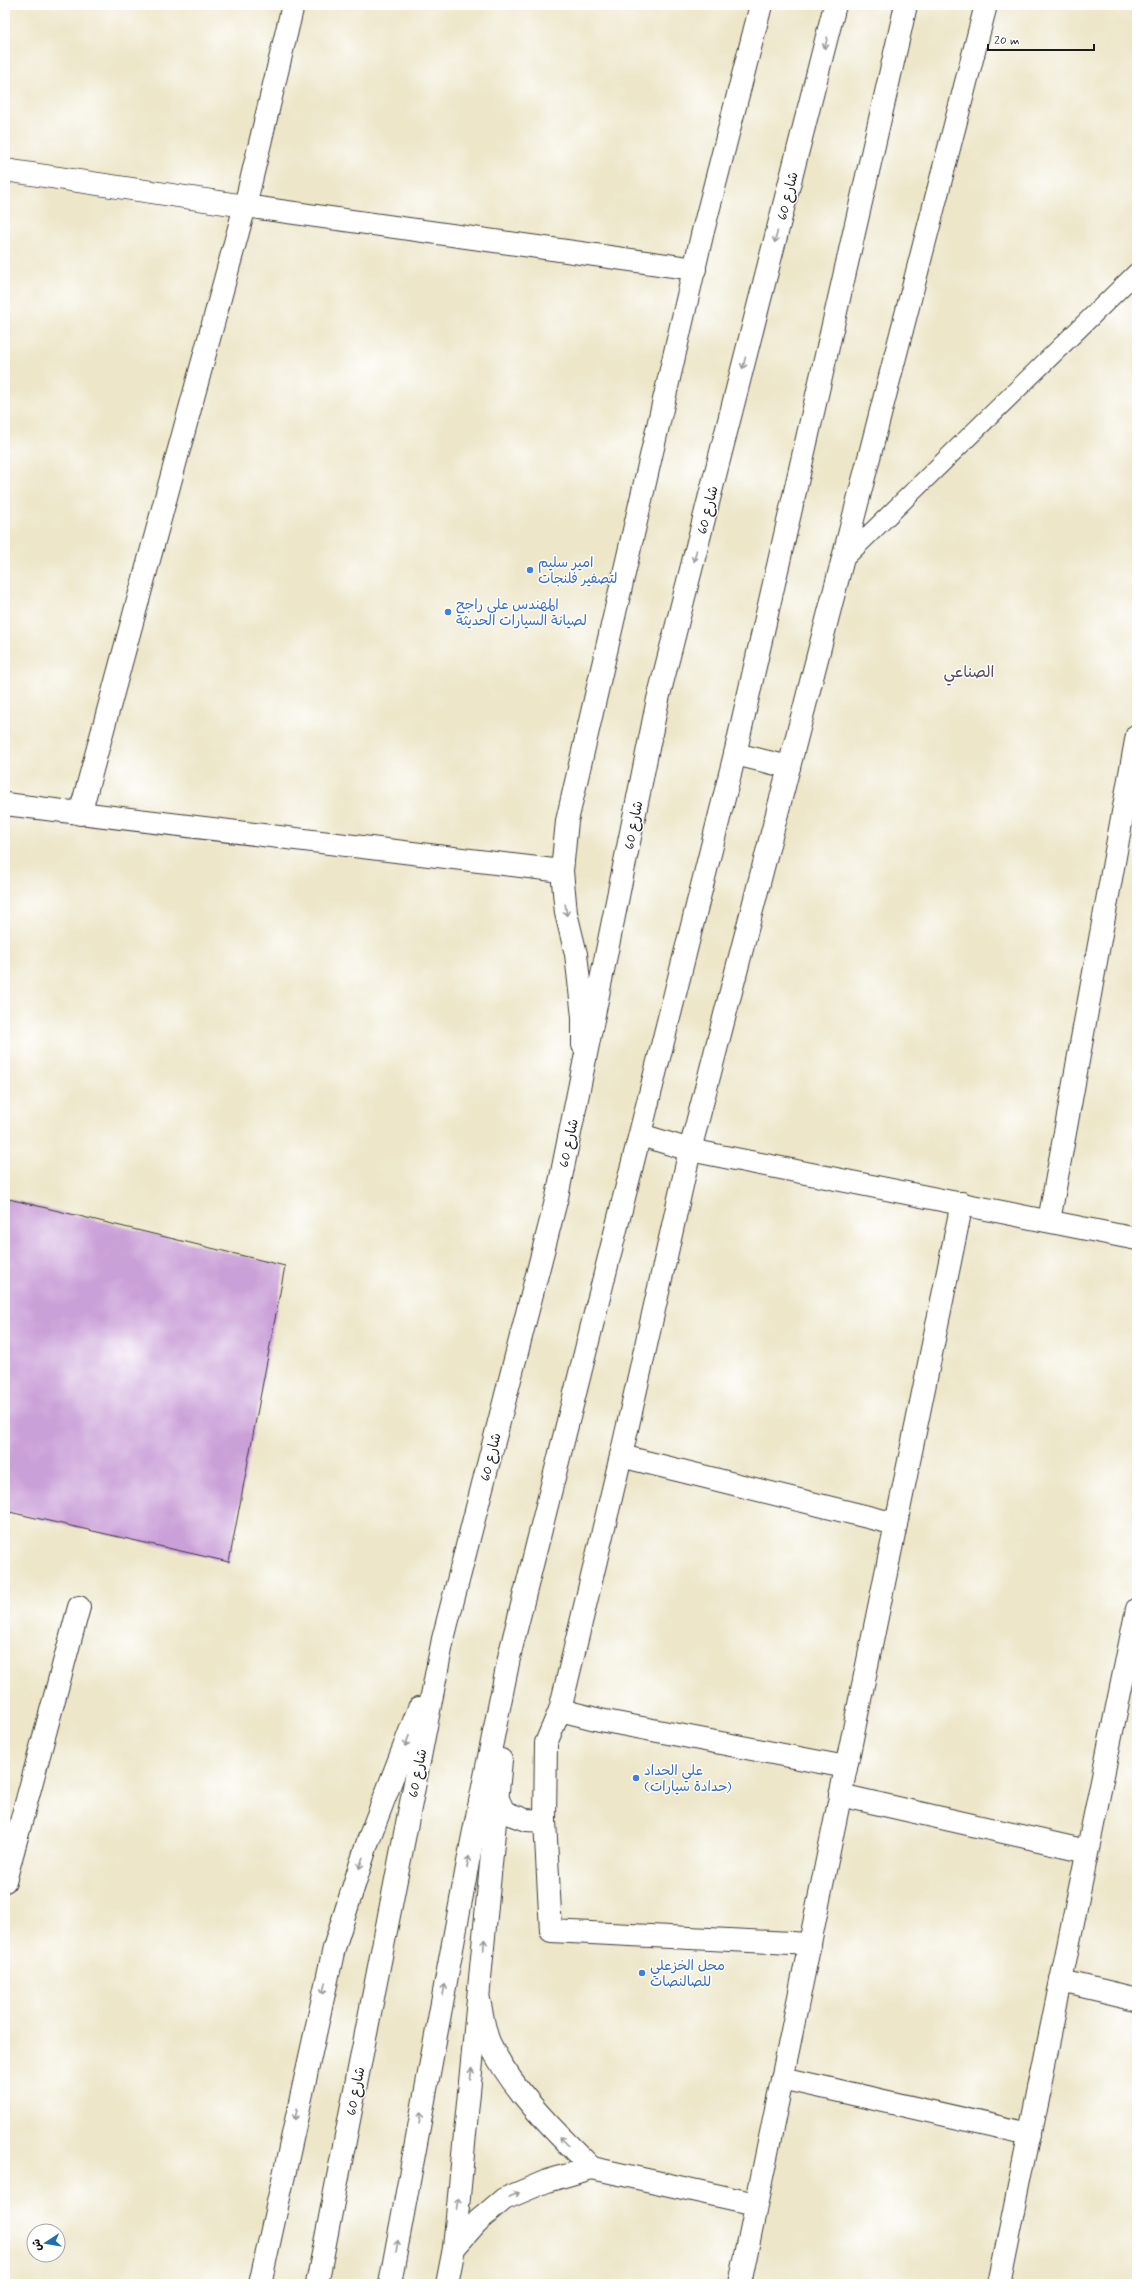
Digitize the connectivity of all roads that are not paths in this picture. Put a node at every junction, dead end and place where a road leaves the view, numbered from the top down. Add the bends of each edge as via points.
1 (293, 5) edge
2 (761, 5) edge
3 (835, 5) edge
4 (906, 5) edge
5 (986, 5) edge
6 (5, 170) edge
7 (244, 206) junction
8 (695, 269) junction
9 (1137, 272) edge
10 (844, 559) junction
11 (1137, 735) edge
12 (735, 754) junction
13 (789, 767) junction
14 (5, 804) edge
15 (80, 814) junction
16 (562, 872) junction
17 (583, 1074) junction
18 (641, 1135) junction
19 (690, 1150) junction
20 (962, 1203) junction
21 (1049, 1221) junction
22 (1137, 1239) edge
23 (621, 1456) junction
24 (896, 1524) junction
25 (79, 1607) dead end
26 (1137, 1609) edge
27 (444, 1639) junction
28 (510, 1653) junction
29 (560, 1710) junction
30 (846, 1767) junction
31 (840, 1795) junction
32 (497, 1796) junction
33 (545, 1821) junction
34 (1088, 1851) junction
35 (5, 1881) edge
36 (810, 1944) junction
37 (1061, 1982) junction
38 (479, 1998) junction
39 (1137, 1999) edge
40 (782, 2078) junction
41 (1030, 2134) junction
42 (592, 2168) junction
43 (756, 2204) junction
44 (454, 2248) junction
45 (260, 2284) edge
46 (317, 2284) edge
47 (390, 2284) edge
48 (447, 2284) edge
49 (740, 2284) edge
50 (999, 2284) edge

1 - 7 main road
2 - 8 main road
3 -> 17 main road, شارع 60 via 658,699
4 - 12 main road
5 - 10 main road
6 - 7 main road
7 - 8 main road
7 - 15 main road
8 - 16 main road via 572,796 564,840
9 - 10 lane
10 - 13 main road
11 - 21 main road
12 - 13 main road
12 - 18 main road
13 - 19 main road
14 - 15 main road
15 - 16 main road
16 -> 17 main road via 566,913 576,954 582,1010
17 - 27 main road, شارع 60 via 557,1197
18 - 19 main road
18 - 28 main road
19 - 20 main road
19 - 23 main road
20 - 21 main road
20 - 24 main road
21 - 22 main road
23 - 24 main road
23 - 29 main road
24 - 30 main road
25 - 35 main road
26 - 34 main road
27 -> 45 main road via 368,1841 334,1948
27 - 46 main road, شارع 60
28 - 32 main road
47 -> 28 main road via 469,1854
29 - 30 main road
29 - 33 main road via 546,1743
30 - 31 main road
31 - 34 main road
31 - 36 main road
32 - 33 main road via 504,1812 526,1820
38 -> 32 main road
33 - 36 main road via 551,1931
34 - 37 main road
36 - 40 main road
37 - 39 main road
37 - 41 main road
42 -> 38 main road via 531,2104 505,2068 489,2041
44 -> 38 main road
40 - 41 main road
40 - 43 main road
41 - 50 main road
42 - 43 main road
44 -> 42 main road via 478,2221 504,2199 547,2181
43 - 49 main road
44 - 48 main road

